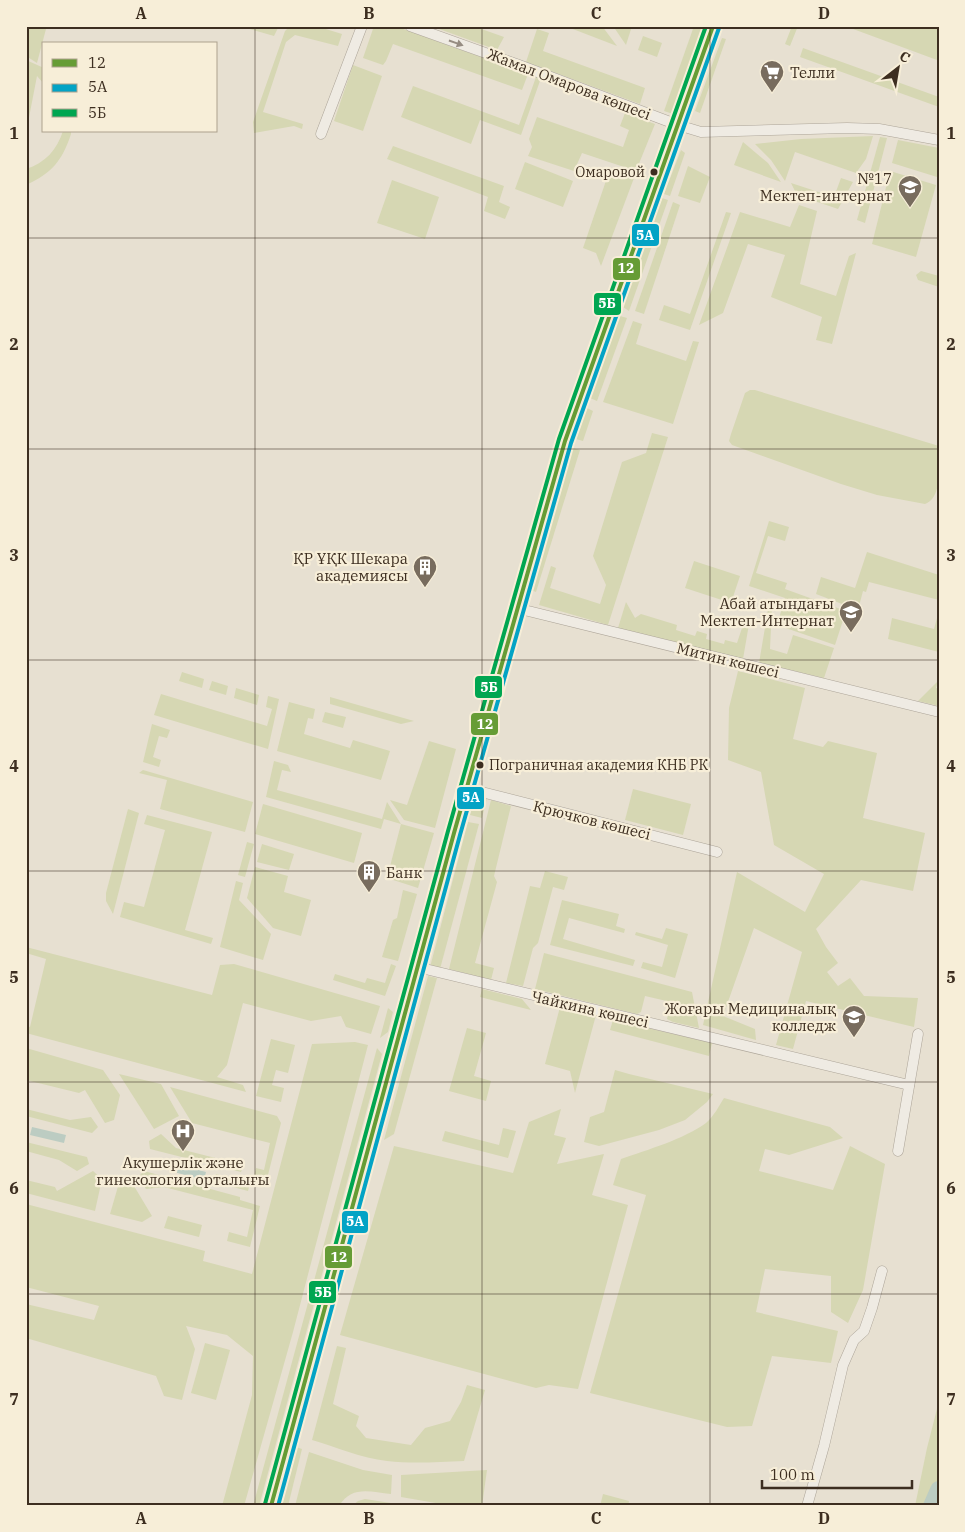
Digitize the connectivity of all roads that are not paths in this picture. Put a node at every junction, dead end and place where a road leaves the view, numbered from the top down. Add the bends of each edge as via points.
1 (362, 26) edge
2 (410, 26) edge
3 (713, 26) edge
4 (678, 126) junction
5 (321, 134) dead end
6 (939, 140) edge
7 (516, 608) junction
8 (939, 712) edge
9 (466, 788) junction
10 (717, 852) dead end
11 (417, 967) junction
12 (918, 1034) dead end
13 (909, 1085) junction
14 (898, 1151) dead end
15 (882, 1271) dead end
16 (271, 1506) edge
17 (806, 1506) edge

1 - 5 street
2 -> 4 street, Жамал Омарова көшесі
3 - 4 main road
4 - 6 street, Жамал Омарова көшесі via 702,132 879,129
4 - 7 main road via 579,399
7 - 8 street, Митин көшесі
7 - 9 main road
9 - 10 street, Крючков көшесі
9 - 11 main road
11 - 13 street, Чайкина көшесі
11 - 16 main road
12 - 13 street
13 - 14 street
15 - 17 street via 864,1332 854,1340 843,1365

